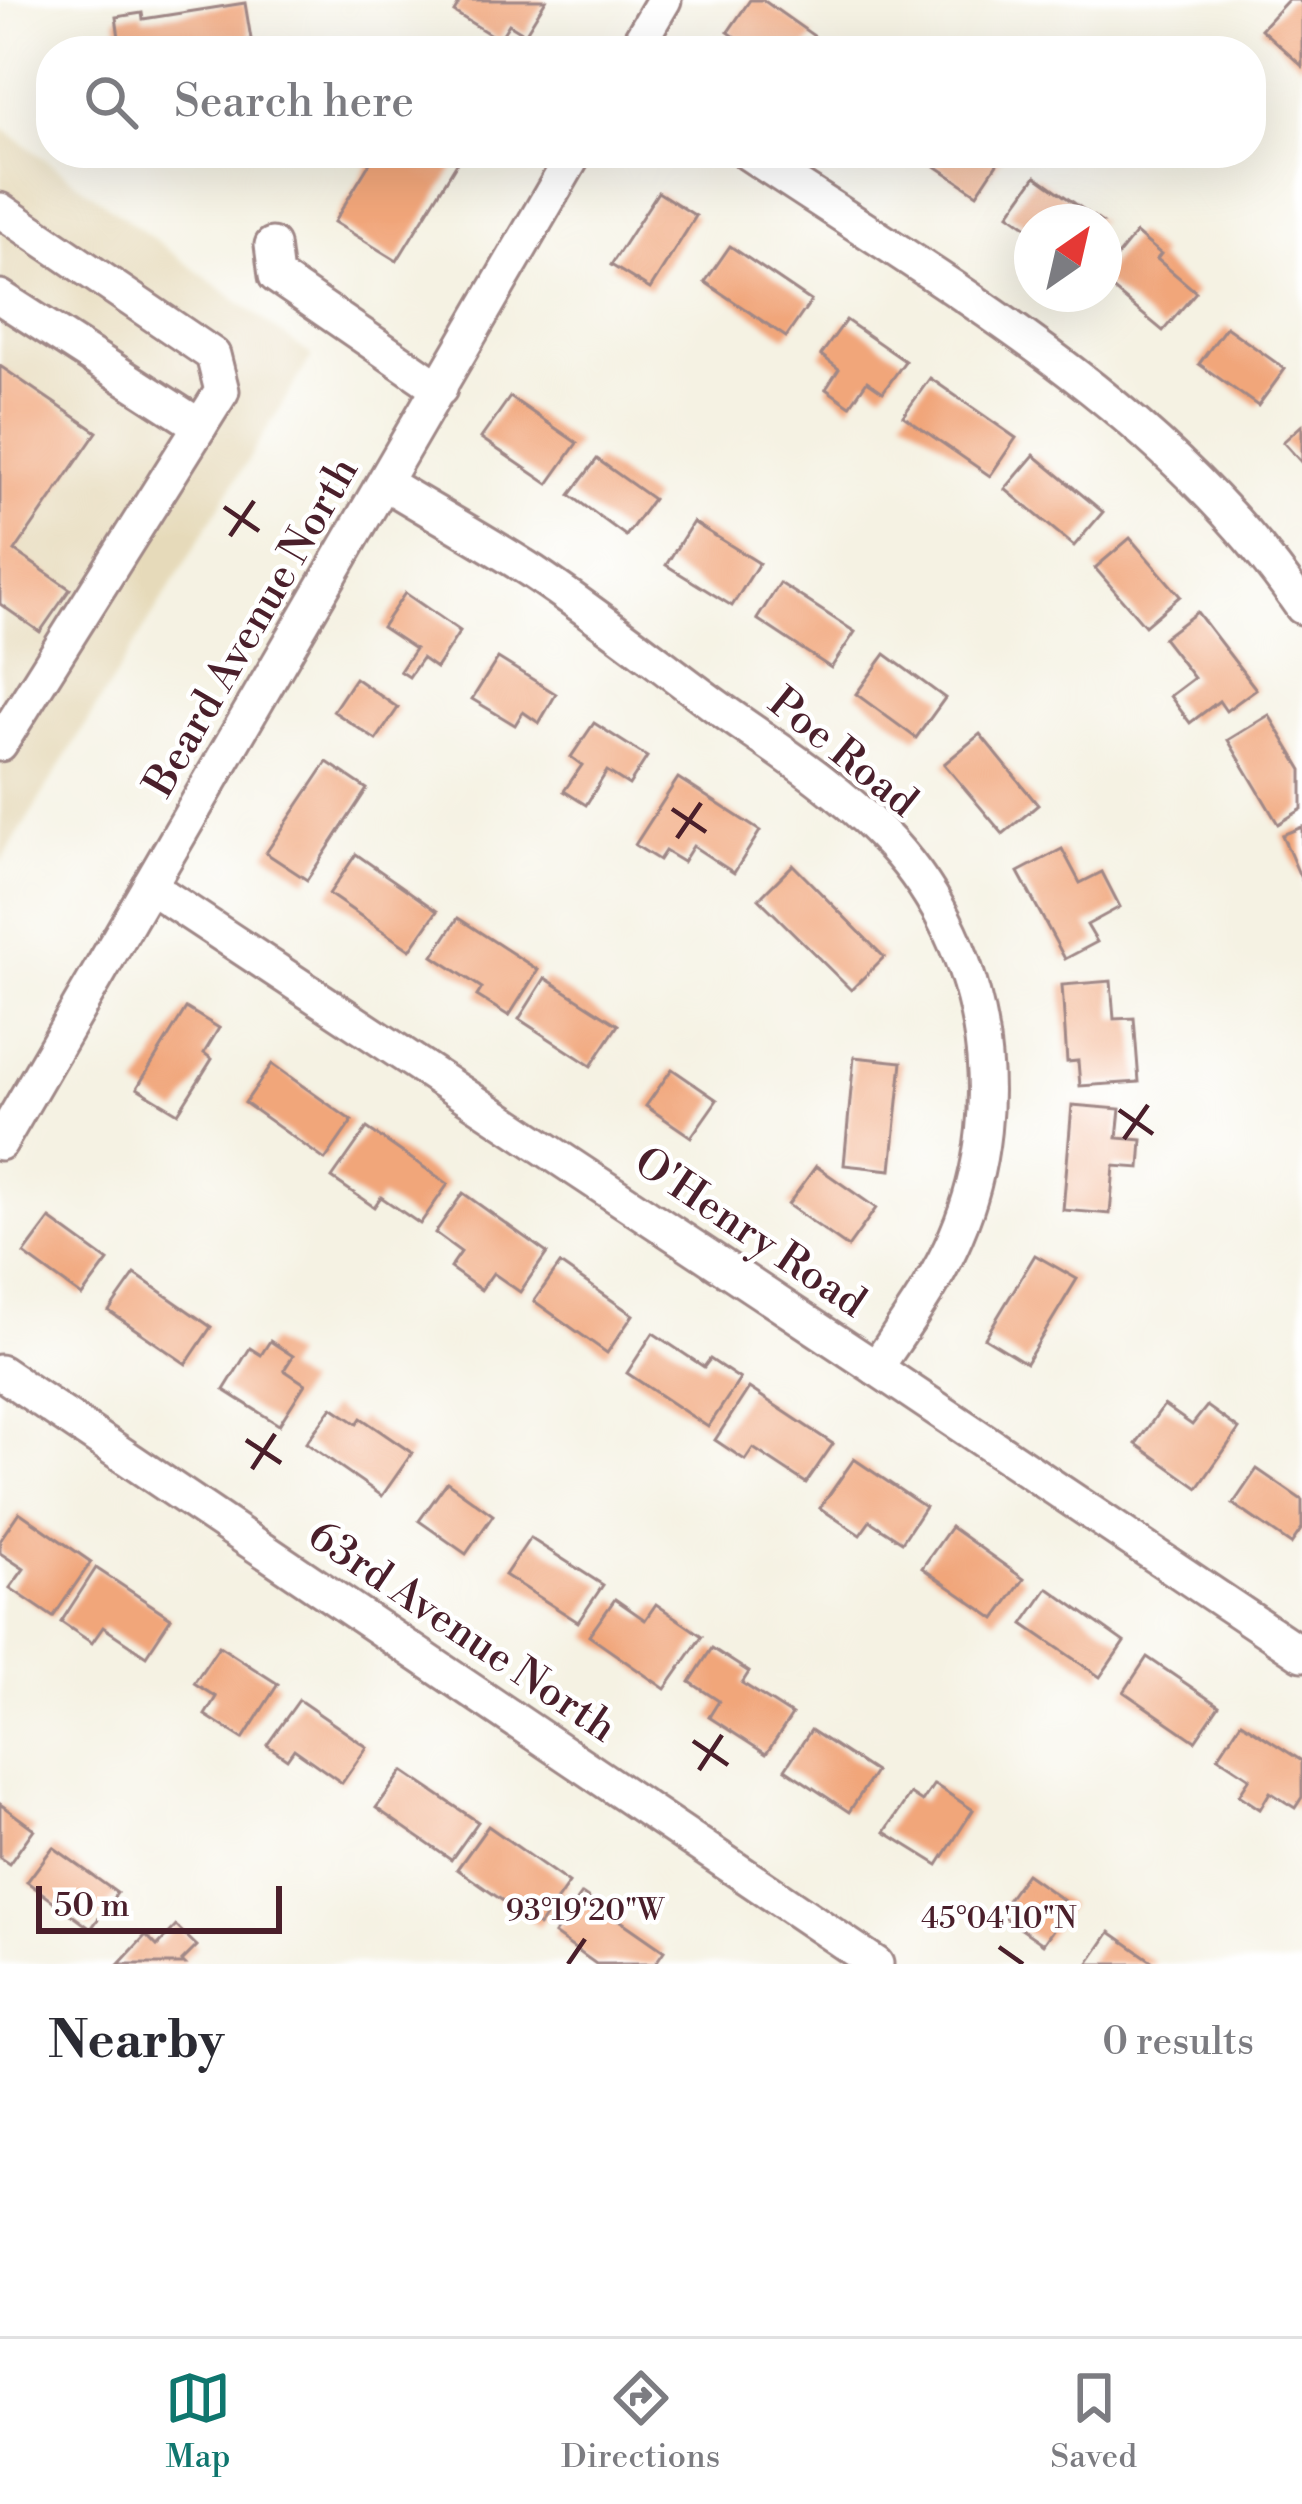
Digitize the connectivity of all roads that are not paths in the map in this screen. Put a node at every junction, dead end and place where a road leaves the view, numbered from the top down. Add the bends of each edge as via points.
1 (664, 0) edge
2 (643, 36) edge
3 (566, 168) edge
4 (770, 168) edge
5 (0, 210) edge
6 (272, 245) dead end
7 (0, 297) edge
8 (440, 389) junction
9 (200, 426) junction
10 (385, 483) junction
11 (1302, 607) edge
12 (0, 744) edge
13 (149, 886) junction
14 (0, 1143) edge
15 (876, 1368) junction
16 (0, 1372) edge
17 (1302, 1654) edge
18 (876, 1964) edge

1 - 2 street
3 - 8 street, Beard Avenue North
4 - 11 street via 1114,404 1197,478
5 - 9 street via 213,355 222,391
6 - 8 street via 276,276
7 - 9 street
8 - 10 street, Beard Avenue North
9 - 12 street
10 - 13 street, Beard Avenue North
10 - 15 street, Poe Road via 534,573 828,787 882,833 929,890 961,954 982,1024 987,1096 956,1236
13 - 14 street, Beard Avenue North
13 - 15 street, O'Henry Road
15 - 17 street, O'Henry Road
16 - 18 street, 63rd Avenue North

